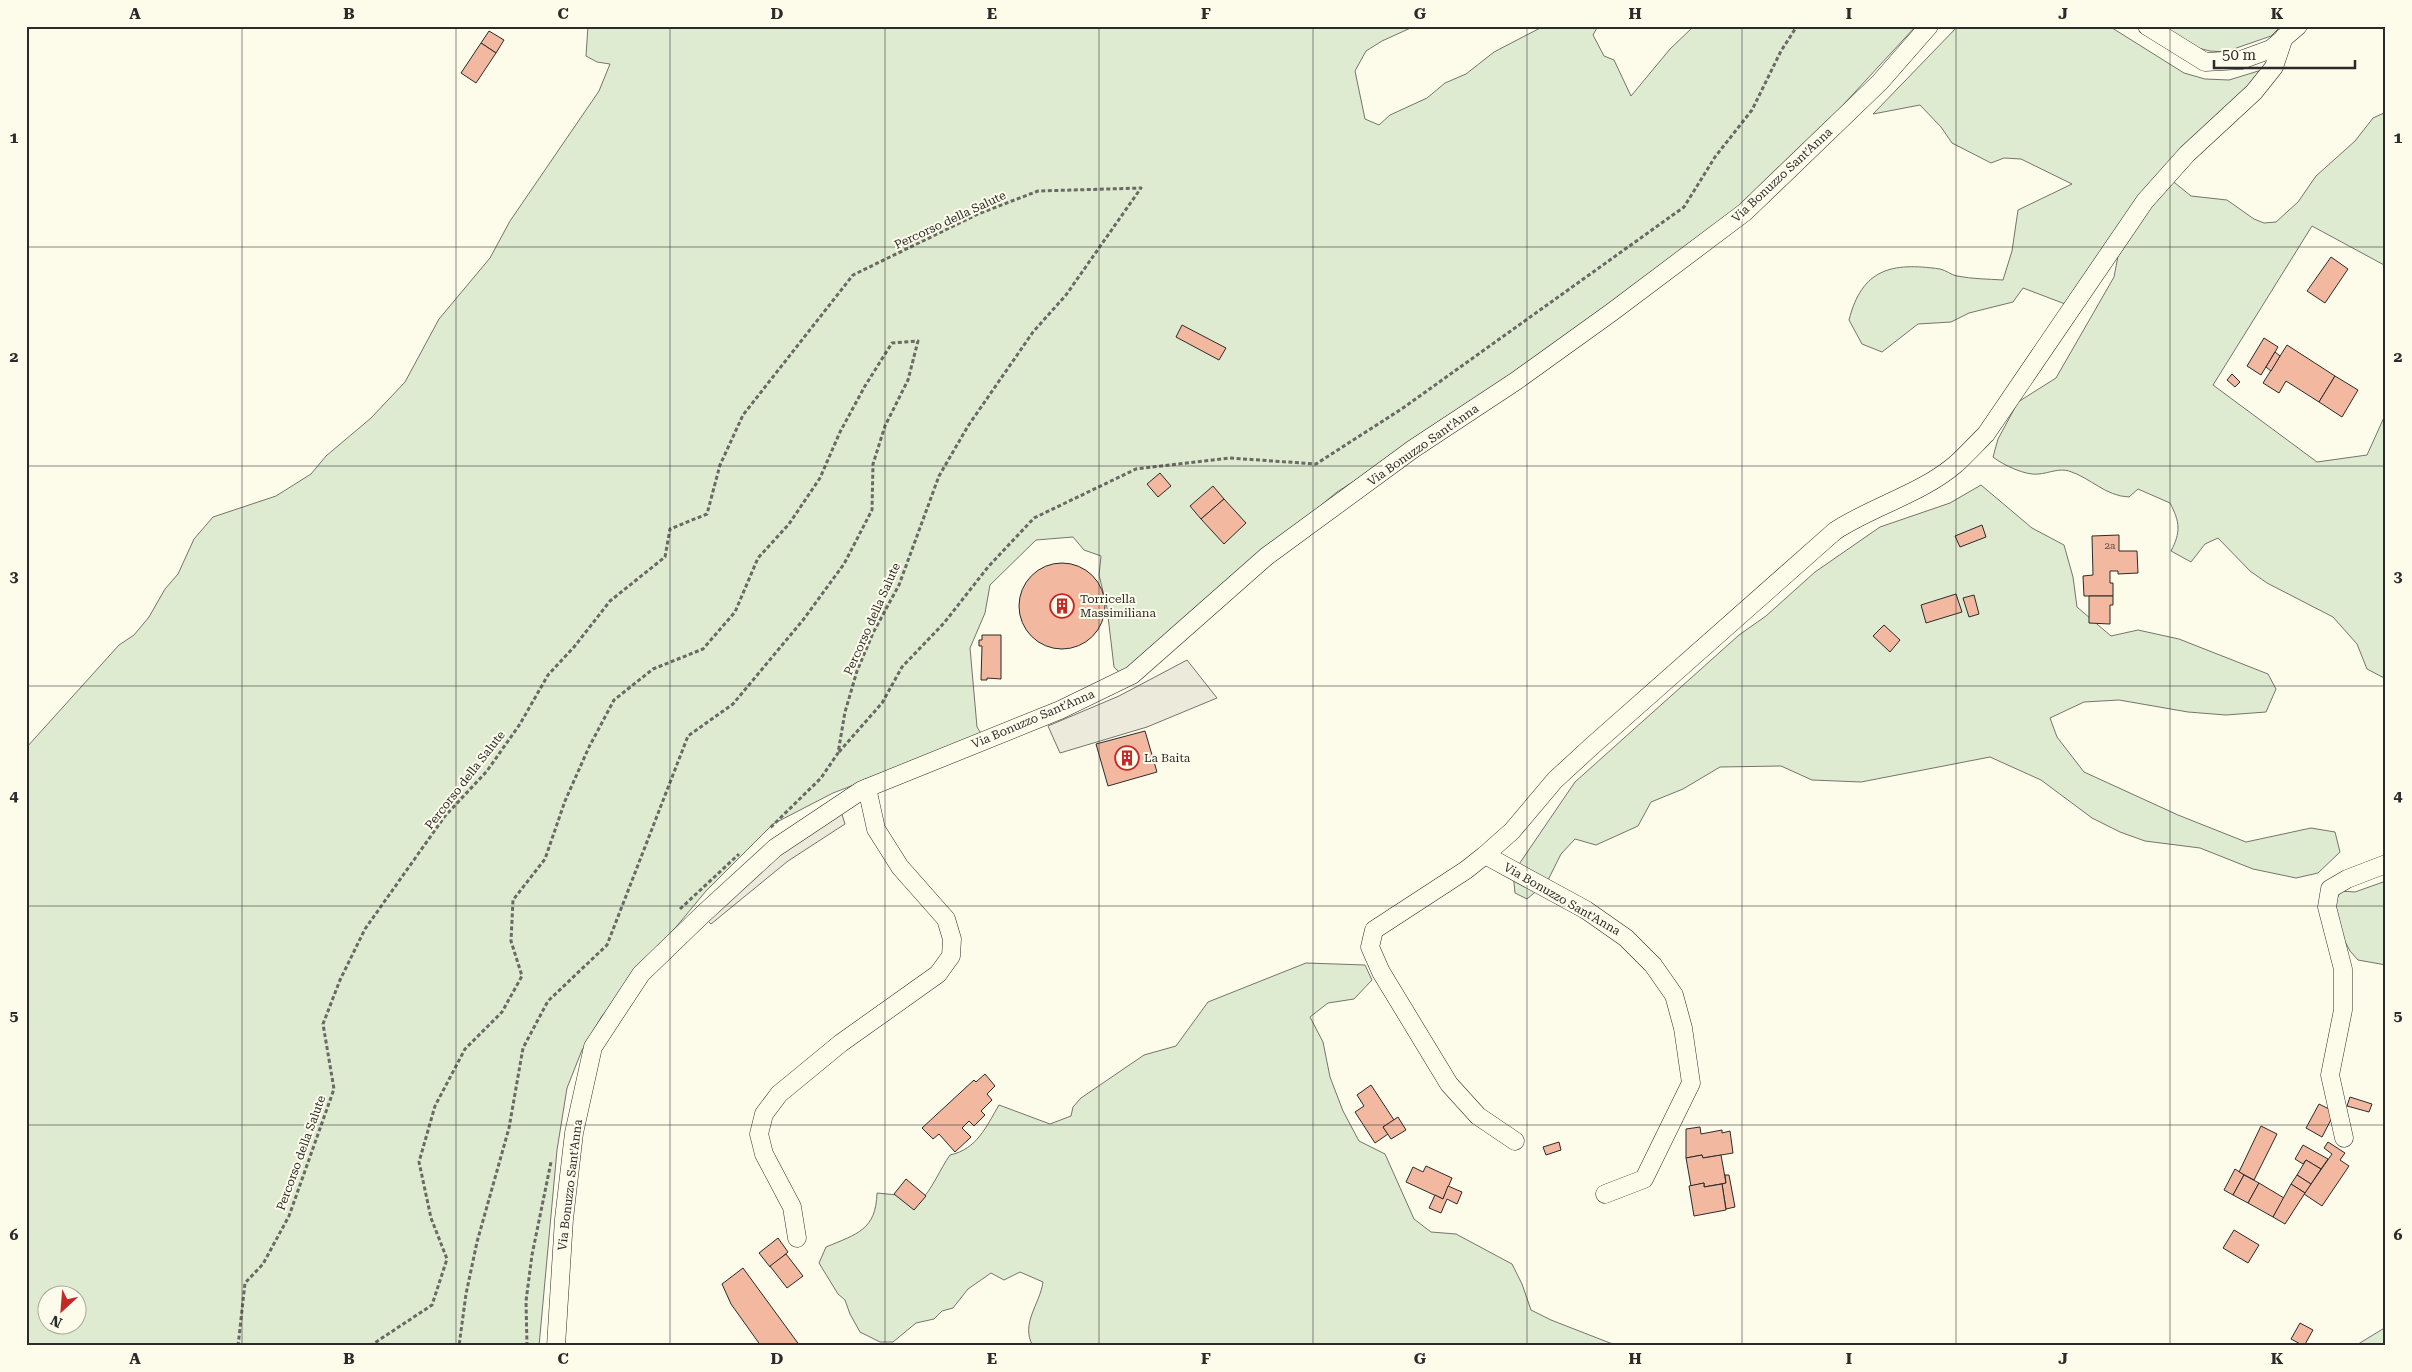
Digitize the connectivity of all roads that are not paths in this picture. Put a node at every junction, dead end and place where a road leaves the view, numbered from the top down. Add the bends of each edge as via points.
1 (1929, 26) edge
2 (2146, 26) edge
3 (2298, 26) edge
4 (2284, 37) junction
5 (867, 788) junction
6 (1485, 854) junction
7 (2386, 864) edge
8 (2344, 1138) dead end
9 (1515, 1141) dead end
10 (1605, 1194) dead end
11 (797, 1238) dead end
12 (556, 1346) edge

1 - 5 street, Via Bonuzzo Sant'Anna via 1880,82 1745,212 1516,381 1413,449 1268,556 1132,675 1060,710
2 - 4 street via 2205,62 2241,60 2271,49
3 - 4 street
4 - 6 street via 2274,67 2254,92 2187,154 2145,201 1986,434 1955,465 1835,531 1592,746 1556,780 1512,831
5 - 11 street via 876,828 900,867 946,918 952,939 951,956 938,974 841,1043 779,1094 764,1114 759,1134 764,1154 792,1207
5 - 12 street, Via Bonuzzo Sant'Anna via 775,848 702,915 641,974 593,1047 574,1133 564,1219
6 - 9 street via 1374,930 1370,947 1381,972 1449,1084 1478,1116
6 - 10 street, Via Bonuzzo Sant'Anna via 1586,910 1626,938 1653,965 1674,995 1683,1028 1691,1083 1644,1179
7 - 8 street via 2330,889 2327,908 2344,969 2343,1010 2330,1075

